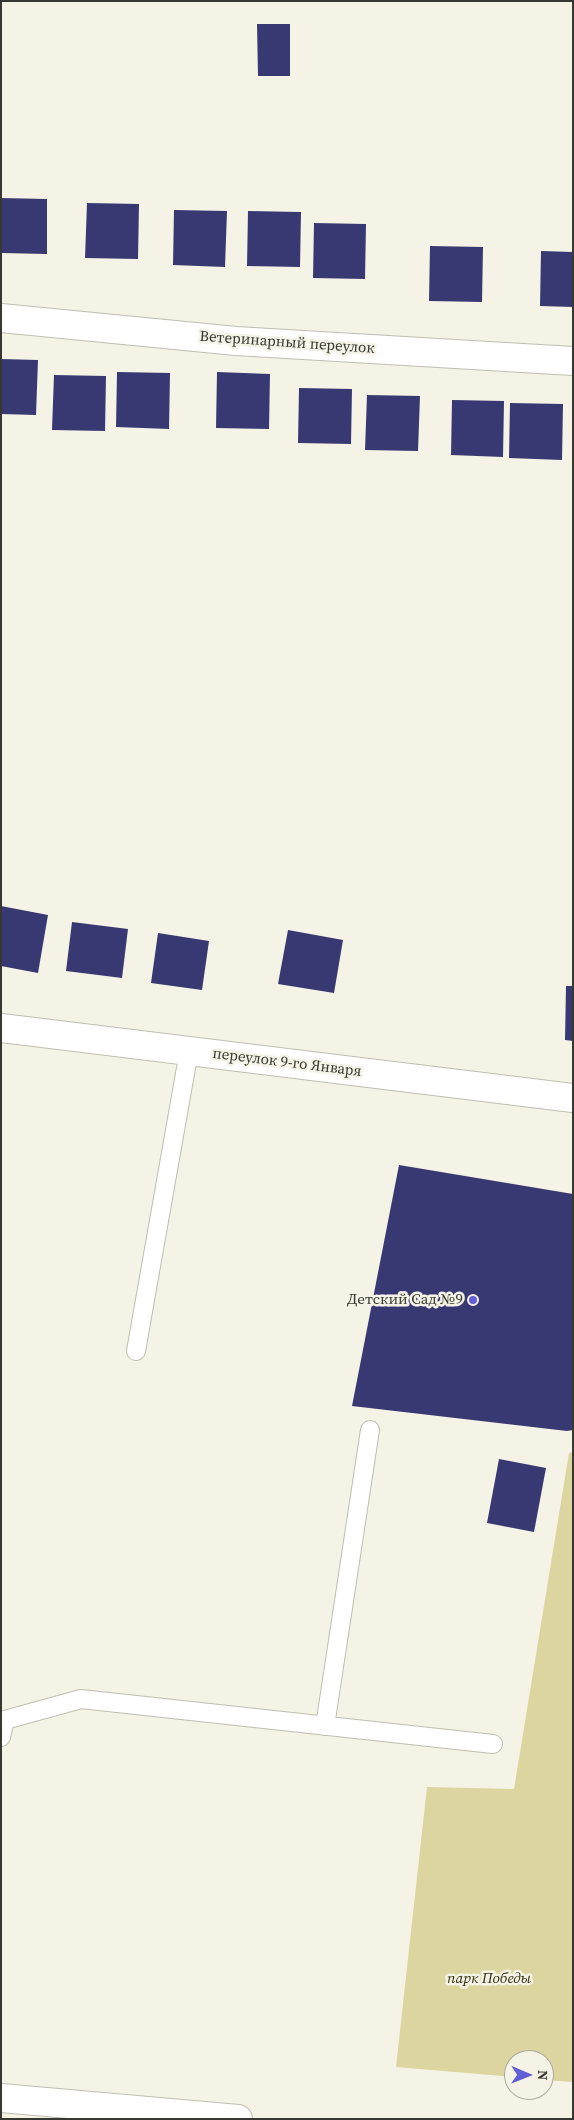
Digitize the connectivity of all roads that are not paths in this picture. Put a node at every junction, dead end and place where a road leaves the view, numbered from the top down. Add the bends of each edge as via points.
1 (1, 318) edge
2 (573, 361) edge
3 (1, 1028) edge
4 (189, 1051) junction
5 (573, 1098) edge
6 (136, 1351) dead end
7 (370, 1430) dead end
8 (325, 1726) junction
9 (1, 1736) edge
10 (493, 1744) dead end
11 (1, 2098) edge
12 (238, 2119) edge

1 - 2 street, Ветеринарный переулок via 236,341
3 - 4 street, переулок 9-го Января
4 - 5 street, переулок 9-го Января
4 - 6 lane
7 - 8 lane
8 - 9 lane via 81,1699 5,1720
8 - 10 lane
11 - 12 street

